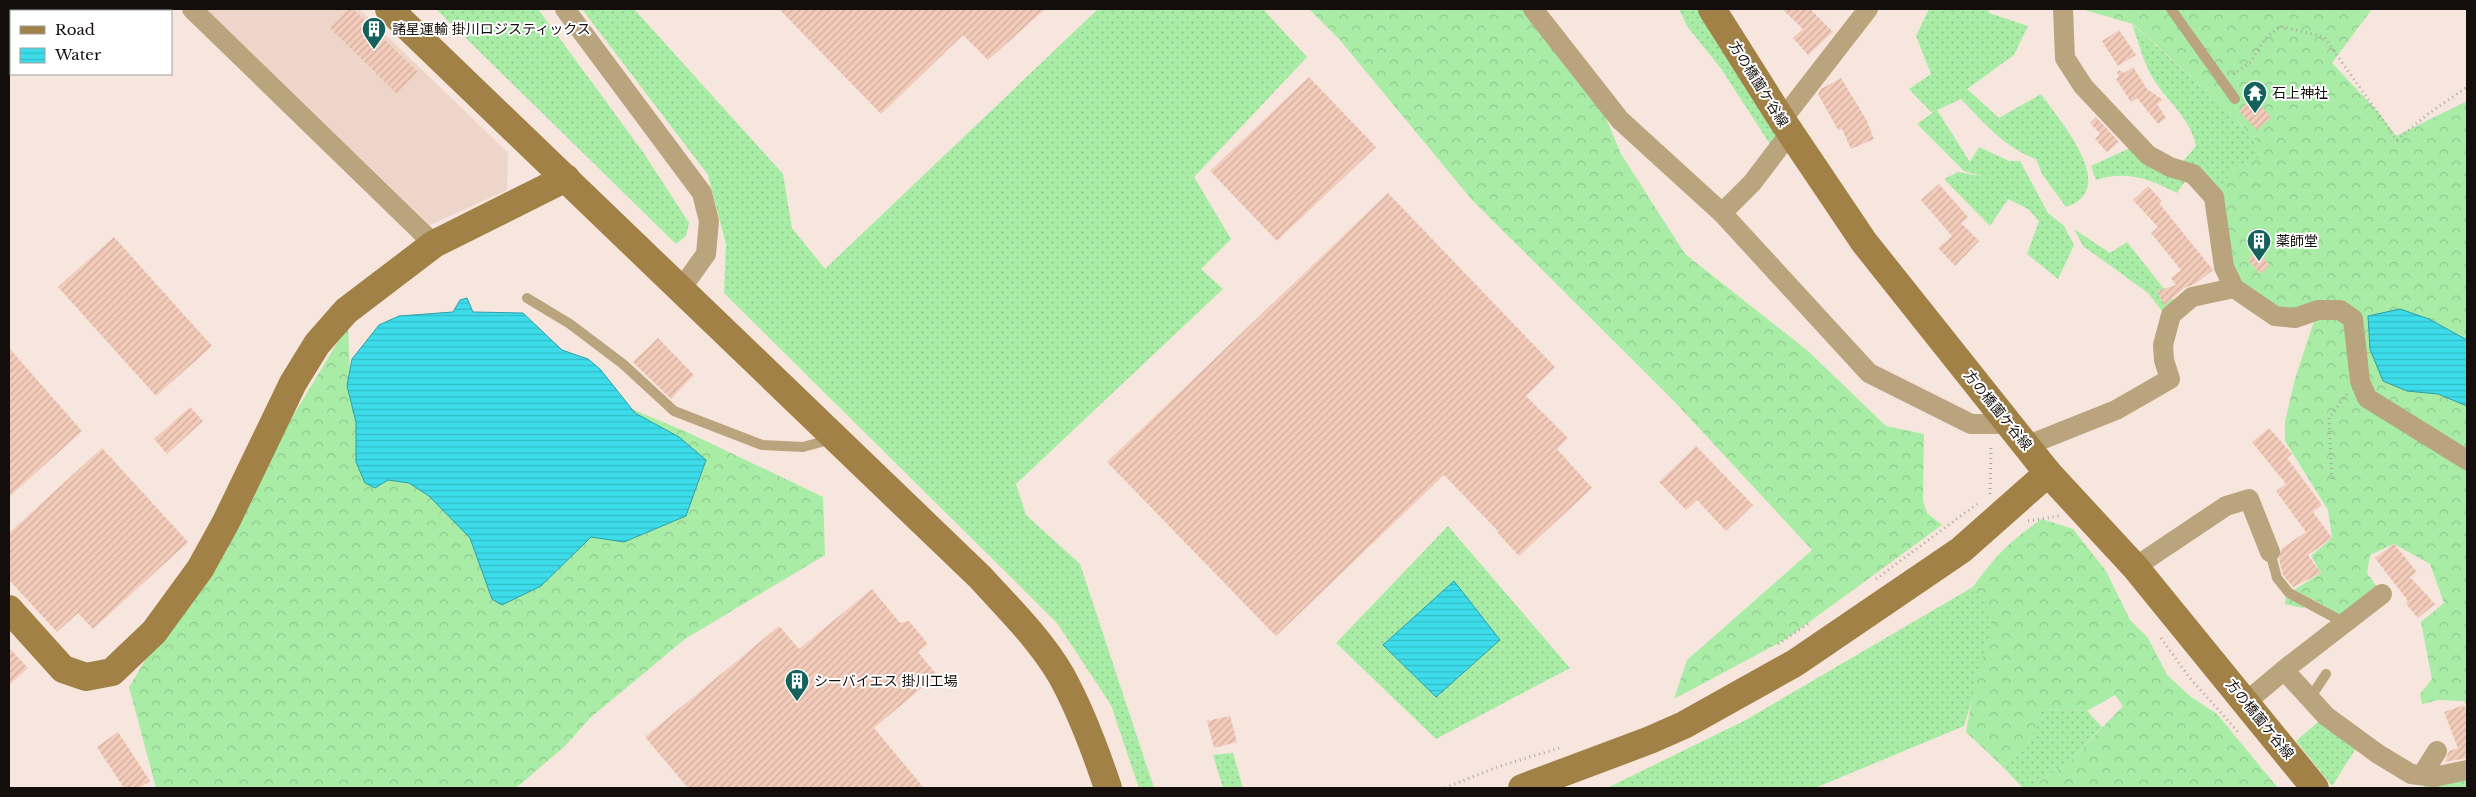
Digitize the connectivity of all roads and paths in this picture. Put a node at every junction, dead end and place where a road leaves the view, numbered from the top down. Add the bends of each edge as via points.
1 (192, 9) edge
2 (389, 9) edge
3 (565, 9) edge
4 (1533, 9) edge
5 (1712, 9) edge
6 (1868, 9) edge
7 (2063, 9) edge
8 (2069, 9) edge
9 (2171, 9) edge
10 (2222, 82) junction
11 (2467, 87) edge
12 (2234, 99) dead end
13 (1786, 126) junction
14 (566, 178) junction
15 (1722, 213) junction
16 (434, 244) junction
17 (2234, 288) junction
18 (681, 290) junction
19 (527, 298) dead end
20 (2360, 381) junction
21 (2009, 424) junction
22 (835, 438) junction
23 (2026, 446) junction
24 (1991, 447) dead end
25 (2467, 460) edge
26 (2048, 473) junction
27 (2332, 479) dead end
28 (2068, 515) dead end
29 (2020, 526) dead end
30 (2270, 552) joint
31 (2135, 567) junction
32 (1868, 584) dead end
33 (2382, 594) dead end
34 (9, 609) edge
35 (1810, 623) dead end
36 (2345, 623) junction
37 (2156, 631) dead end
38 (1772, 649) dead end
39 (2284, 670) junction
40 (2326, 674) dead end
41 (2310, 698) junction
42 (2246, 702) junction
43 (2242, 736) dead end
44 (1564, 746) dead end
45 (2437, 751) dead end
46 (2467, 770) edge
47 (2422, 775) junction
48 (1108, 788) edge
49 (1445, 788) edge
50 (1522, 788) edge
51 (2315, 788) edge

1 - 16 street
2 - 14 street
3 - 18 street via 702,192 709,221 706,254
4 - 15 street via 1620,120
5 - 13 street, 方の橋薗ケ谷線
6 - 13 street
7 - 8 lane
7 - 17 street via 2065,58 2084,86 2148,155 2170,167 2194,174 2214,196 2224,267
9 - 10 lane
10 - 11 path via 2250,62 2264,40 2280,26 2324,37 2397,140
10 - 12 lane
13 - 15 street via 1752,182
13 - 21 street, 方の橋薗ケ谷線 via 1864,242
14 - 16 street
14 - 18 street
15 - 21 street via 1869,373 1970,424
16 - 34 street via 346,311 317,344 293,383 200,569 154,632 112,672 86,677 63,669
17 - 20 street via 2275,316 2295,318 2318,310 2340,310 2353,319
17 - 23 street via 2192,297 2171,315 2163,345 2170,378 2116,410
18 - 22 street
19 - 22 lane via 600,347 674,411 762,445 803,447
20 - 25 street via 2367,398
20 - 27 path via 2329,418
21 - 23 street, 方の橋薗ケ谷線
22 - 48 street via 980,578 1024,626 1060,673 1080,711
23 - 26 street, 方の橋薗ケ谷線
24 - 32 path via 1991,493
26 - 31 street, 方の橋薗ケ谷線
26 - 50 street via 1961,550 1795,663 1650,740
28 - 29 path via 2027,521
30 - 31 street via 2249,499 2226,506
30 - 36 lane via 2277,578 2290,593
31 - 42 street, 方の橋薗ケ谷線
33 - 36 street
35 - 38 path
36 - 39 street
37 - 43 path via 2189,677
39 - 41 street
39 - 42 street
40 - 41 lane
41 - 47 street via 2326,716 2378,754 2411,774
42 - 51 street, 方の橋薗ケ谷線
44 - 49 path
45 - 47 street
46 - 47 street via 2434,777

